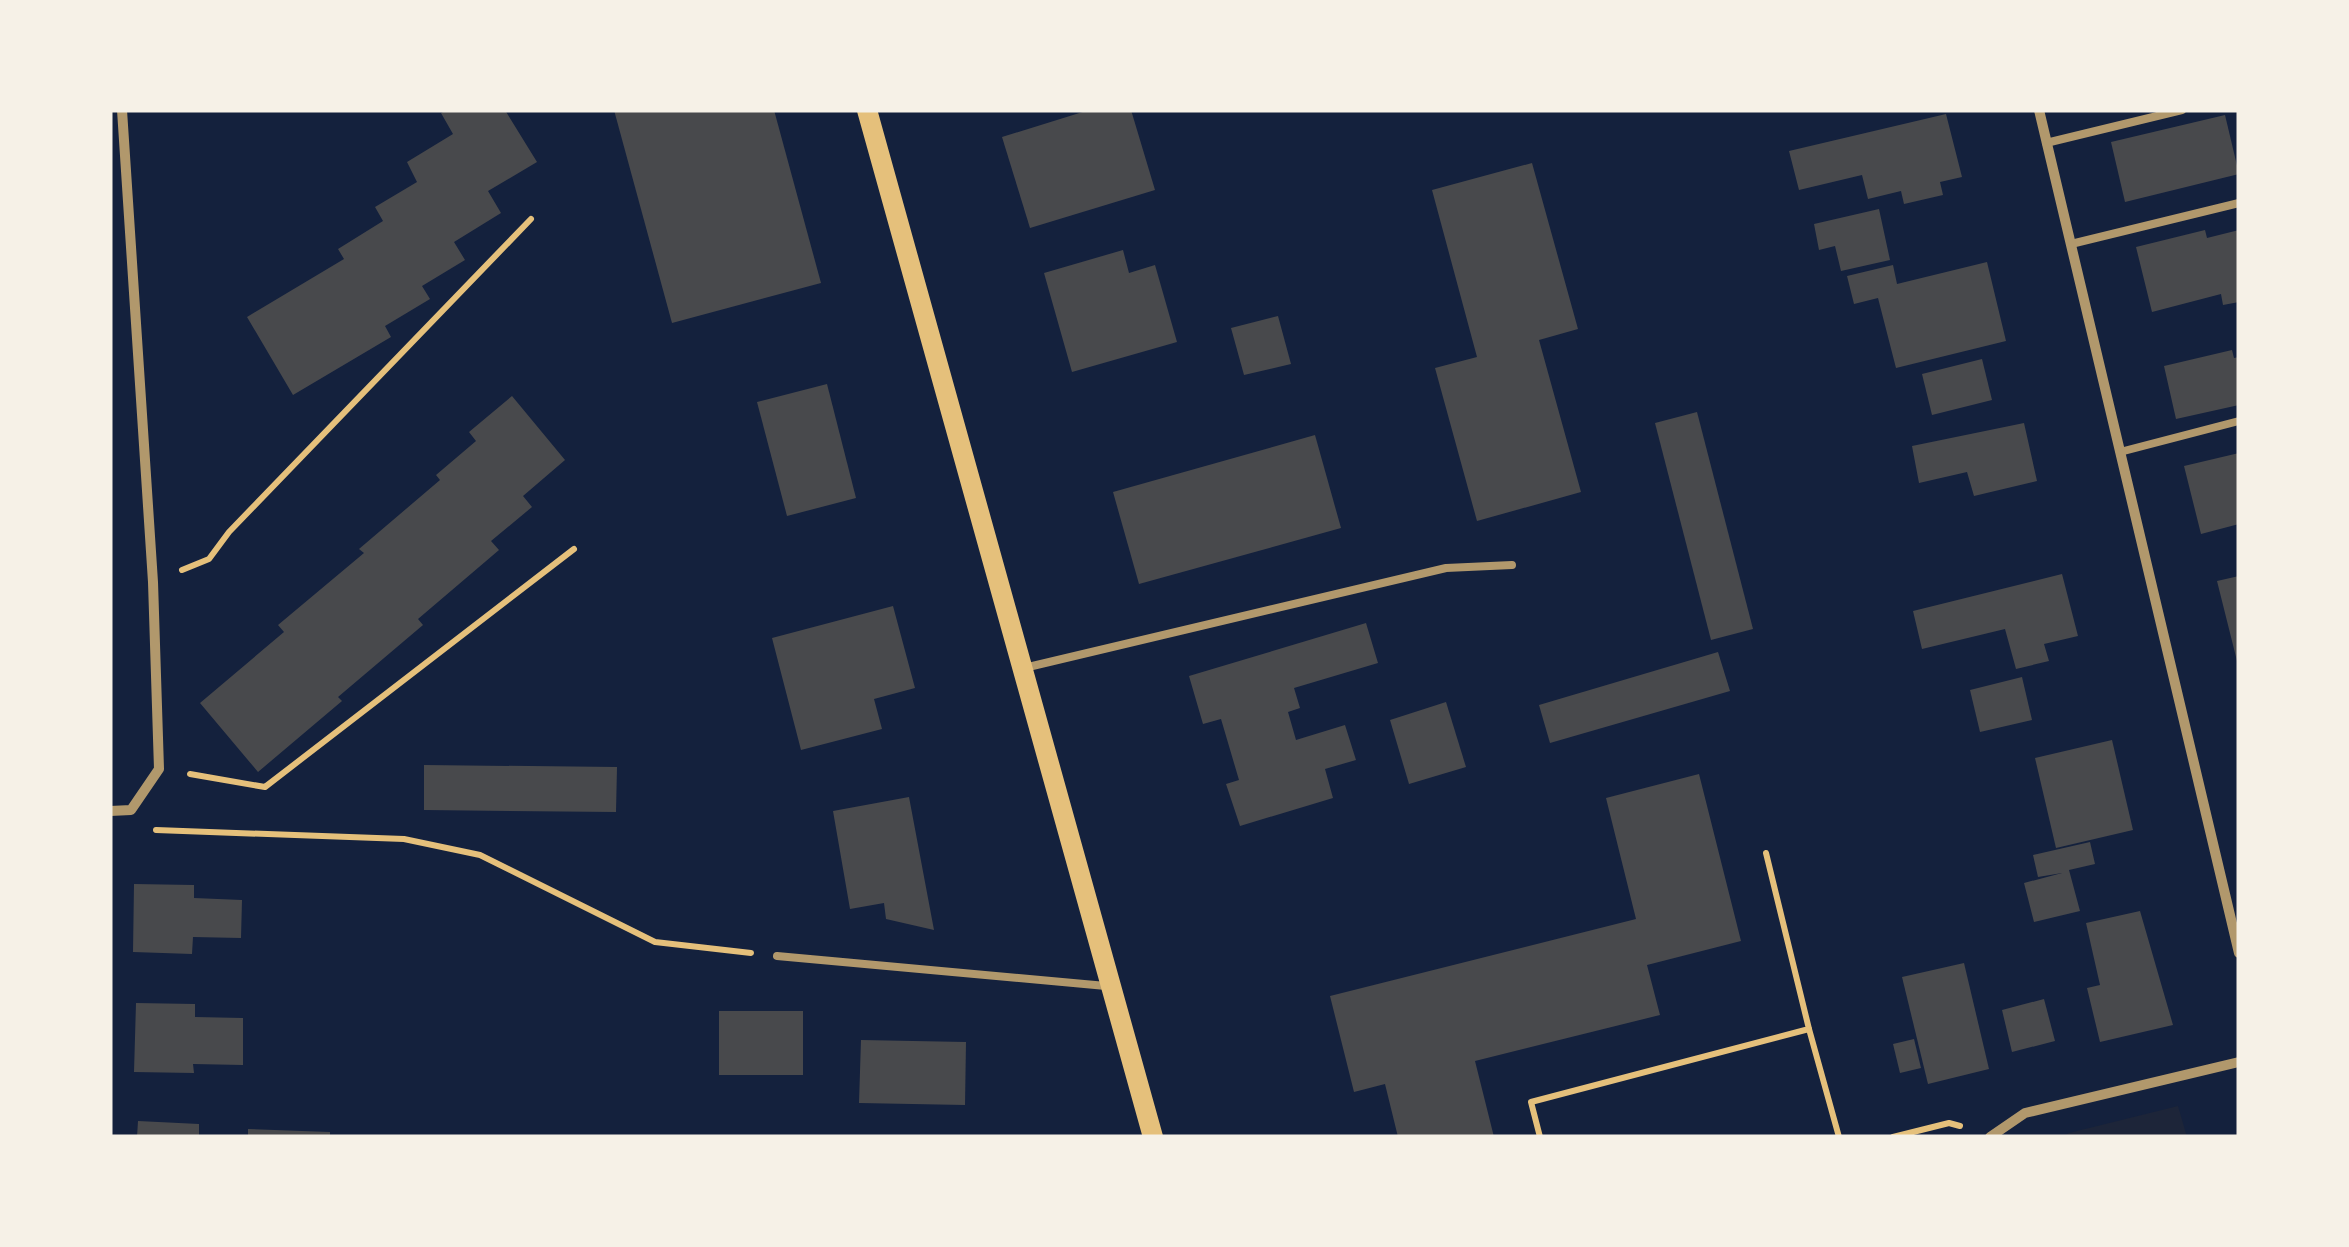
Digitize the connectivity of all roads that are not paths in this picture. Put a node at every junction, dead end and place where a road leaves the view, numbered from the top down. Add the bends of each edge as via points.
1 (122, 110) edge
2 (867, 110) edge
3 (2038, 110) edge
4 (2182, 110) edge
5 (2046, 143) junction
6 (2239, 204) edge
7 (2071, 244) junction
8 (2239, 421) edge
9 (2120, 452) junction
10 (1512, 565) dead end
11 (1020, 670) junction
12 (110, 811) edge
13 (2239, 953) edge
14 (777, 956) road end
15 (1111, 986) junction
16 (2239, 1062) edge
17 (1153, 1137) edge
18 (1990, 1137) edge

1 - 12 street via 159,769 131,810
2 - 11 main road
3 - 5 street
4 - 5 lane
5 - 7 street
6 - 7 lane
7 - 9 street
8 - 9 lane
9 - 13 street
10 - 11 lane via 1446,568
11 - 15 main road
14 - 15 lane
15 - 17 main road
16 - 18 street via 2026,1114

